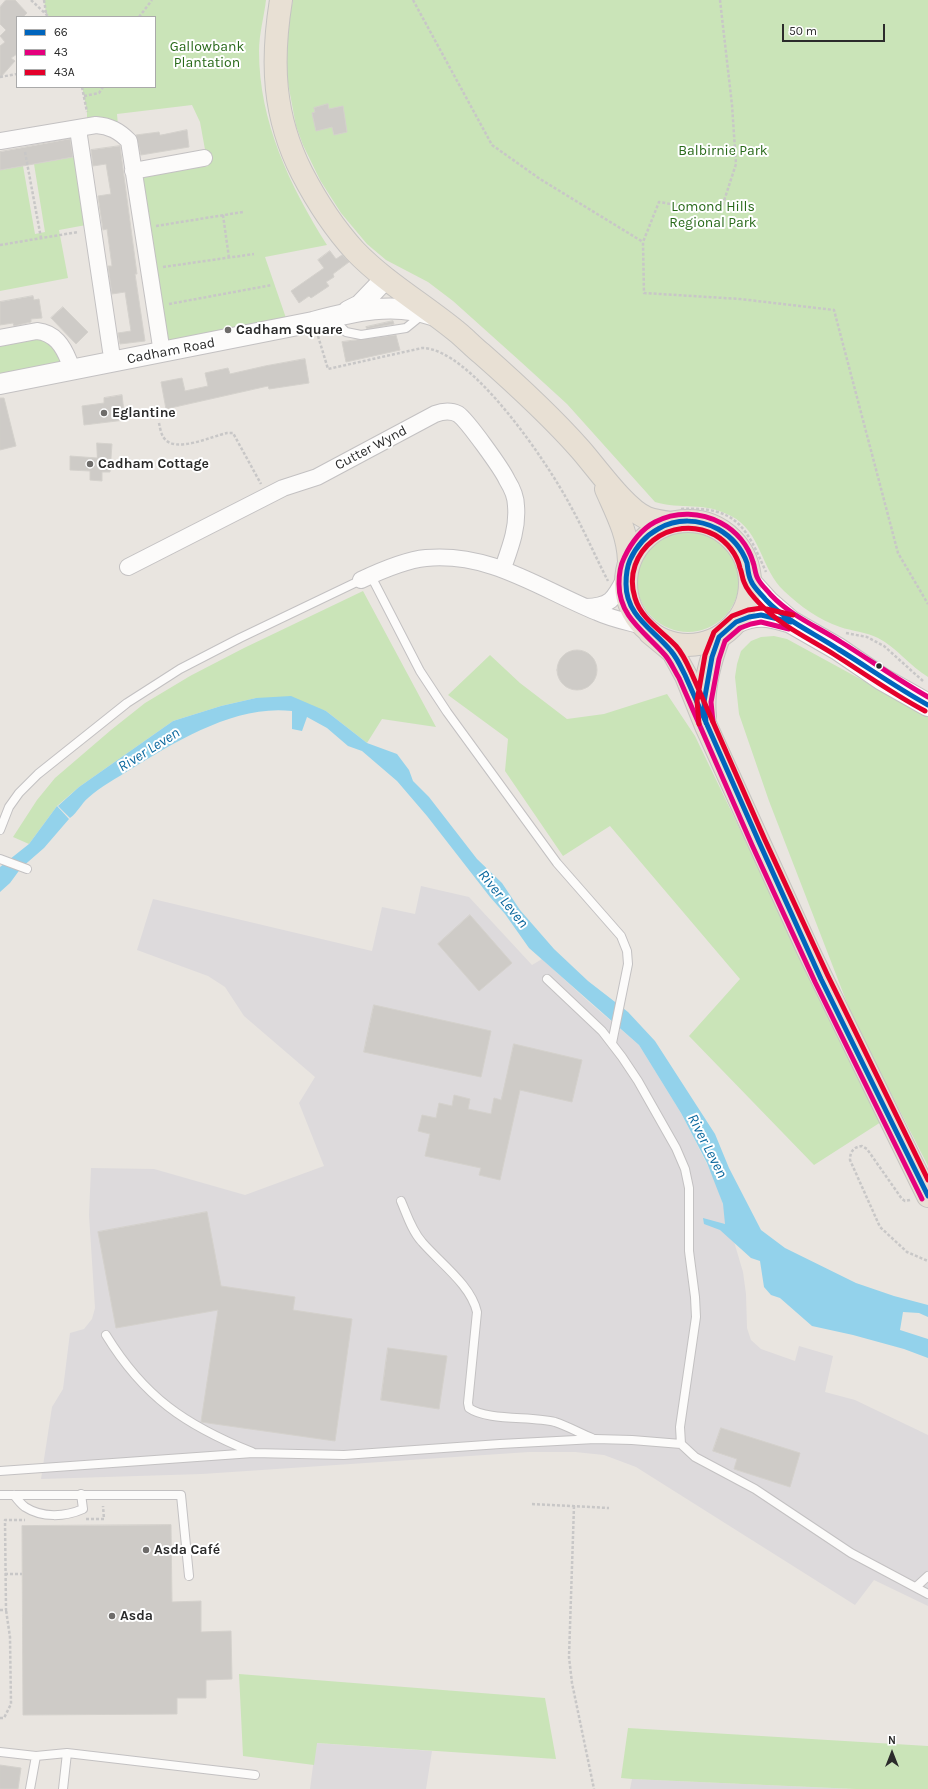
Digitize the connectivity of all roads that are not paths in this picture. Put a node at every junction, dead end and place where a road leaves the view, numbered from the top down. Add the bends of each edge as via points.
1 (281, 0) edge
2 (82, 128) junction
3 (0, 142) edge
4 (204, 158) dead end
5 (133, 171) junction
6 (386, 278) junction
7 (339, 315) junction
8 (433, 315) junction
9 (0, 338) edge
10 (111, 351) dead end
11 (162, 353) junction
12 (69, 361) dead end
13 (0, 384) edge
14 (594, 465) junction
15 (674, 516) junction
16 (128, 567) dead end
17 (503, 568) junction
18 (619, 576) junction
19 (366, 578) junction
20 (759, 578) junction
21 (584, 607) junction
22 (736, 622) junction
23 (791, 622) junction
24 (647, 629) junction
25 (719, 637) junction
26 (928, 705) edge
27 (706, 726) junction
28 (0, 830) edge
29 (0, 860) edge
30 (27, 870) dead end
31 (548, 979) dead end
32 (613, 1039) junction
33 (920, 1198) edge
34 (402, 1201) dead end
35 (106, 1334) dead end
36 (596, 1439) junction
37 (681, 1444) junction
38 (253, 1453) junction
39 (0, 1471) edge
40 (82, 1494) junction
41 (0, 1495) edge
42 (14, 1495) junction
43 (189, 1576) dead end
44 (928, 1576) edge
45 (916, 1587) junction
46 (928, 1594) edge
47 (0, 1752) edge
48 (67, 1753) junction
49 (36, 1756) junction
50 (255, 1775) dead end
51 (30, 1789) edge
52 (62, 1789) edge

1 - 6 highway via 275,43 275,78 282,120 292,151 334,225 354,250
2 - 3 street
2 - 5 street via 106,126 120,132 129,141
2 - 10 street via 93,230
4 - 5 street
5 - 11 street
6 - 7 street, Cadham Road via 360,305
6 - 8 highway
7 - 8 street, Cadham Road via 387,308 410,309
7 - 11 street, Cadham Road
8 - 14 highway via 458,332 510,380
9 - 12 street via 43,332 64,348
11 - 13 street, Cadham Road
14 - 15 highway via 637,512 647,518
14 - 18 highway via 622,525 628,545
15 - 18 highway via 646,537
15 - 20 highway via 708,524 725,533
16 - 17 street, Cutter Wynd via 283,488 317,477 434,414 449,411 463,418 506,478 514,494 516,523
17 - 19 street via 472,560 425,558
17 - 21 street
18 - 21 street via 614,598 607,604
18 - 24 highway via 630,608
19 - 28 lane via 193,662 127,703 38,774 19,793 9,807
19 - 32 lane via 447,712 557,863 621,936 627,951 628,964
20 - 22 highway
20 - 23 main road via 768,602
21 - 24 street
22 - 23 main road via 761,615
22 - 25 highway
23 - 26 main road
24 - 25 highway via 666,641 684,645 702,644
24 - 27 highway via 673,652 686,676
25 - 27 highway via 712,657 704,702
27 - 33 highway
29 - 30 lane
31 - 32 lane
32 - 37 lane via 676,1148 685,1169 689,1188 688,1251 696,1317 680,1428
34 - 36 lane via 411,1226 421,1241 475,1302 477,1312 469,1408 481,1414 555,1422
35 - 38 lane via 134,1374 174,1412 224,1441
36 - 37 lane
36 - 38 lane via 344,1455
37 - 45 lane via 695,1457 754,1489 851,1553
38 - 39 lane
40 - 42 lane
40 - 42 lane via 83,1509 70,1515 35,1512 23,1506
40 - 43 lane via 180,1496
41 - 42 lane
44 - 45 lane
45 - 46 lane
47 - 49 lane
48 - 49 lane
48 - 50 lane
48 - 52 lane
49 - 51 lane

